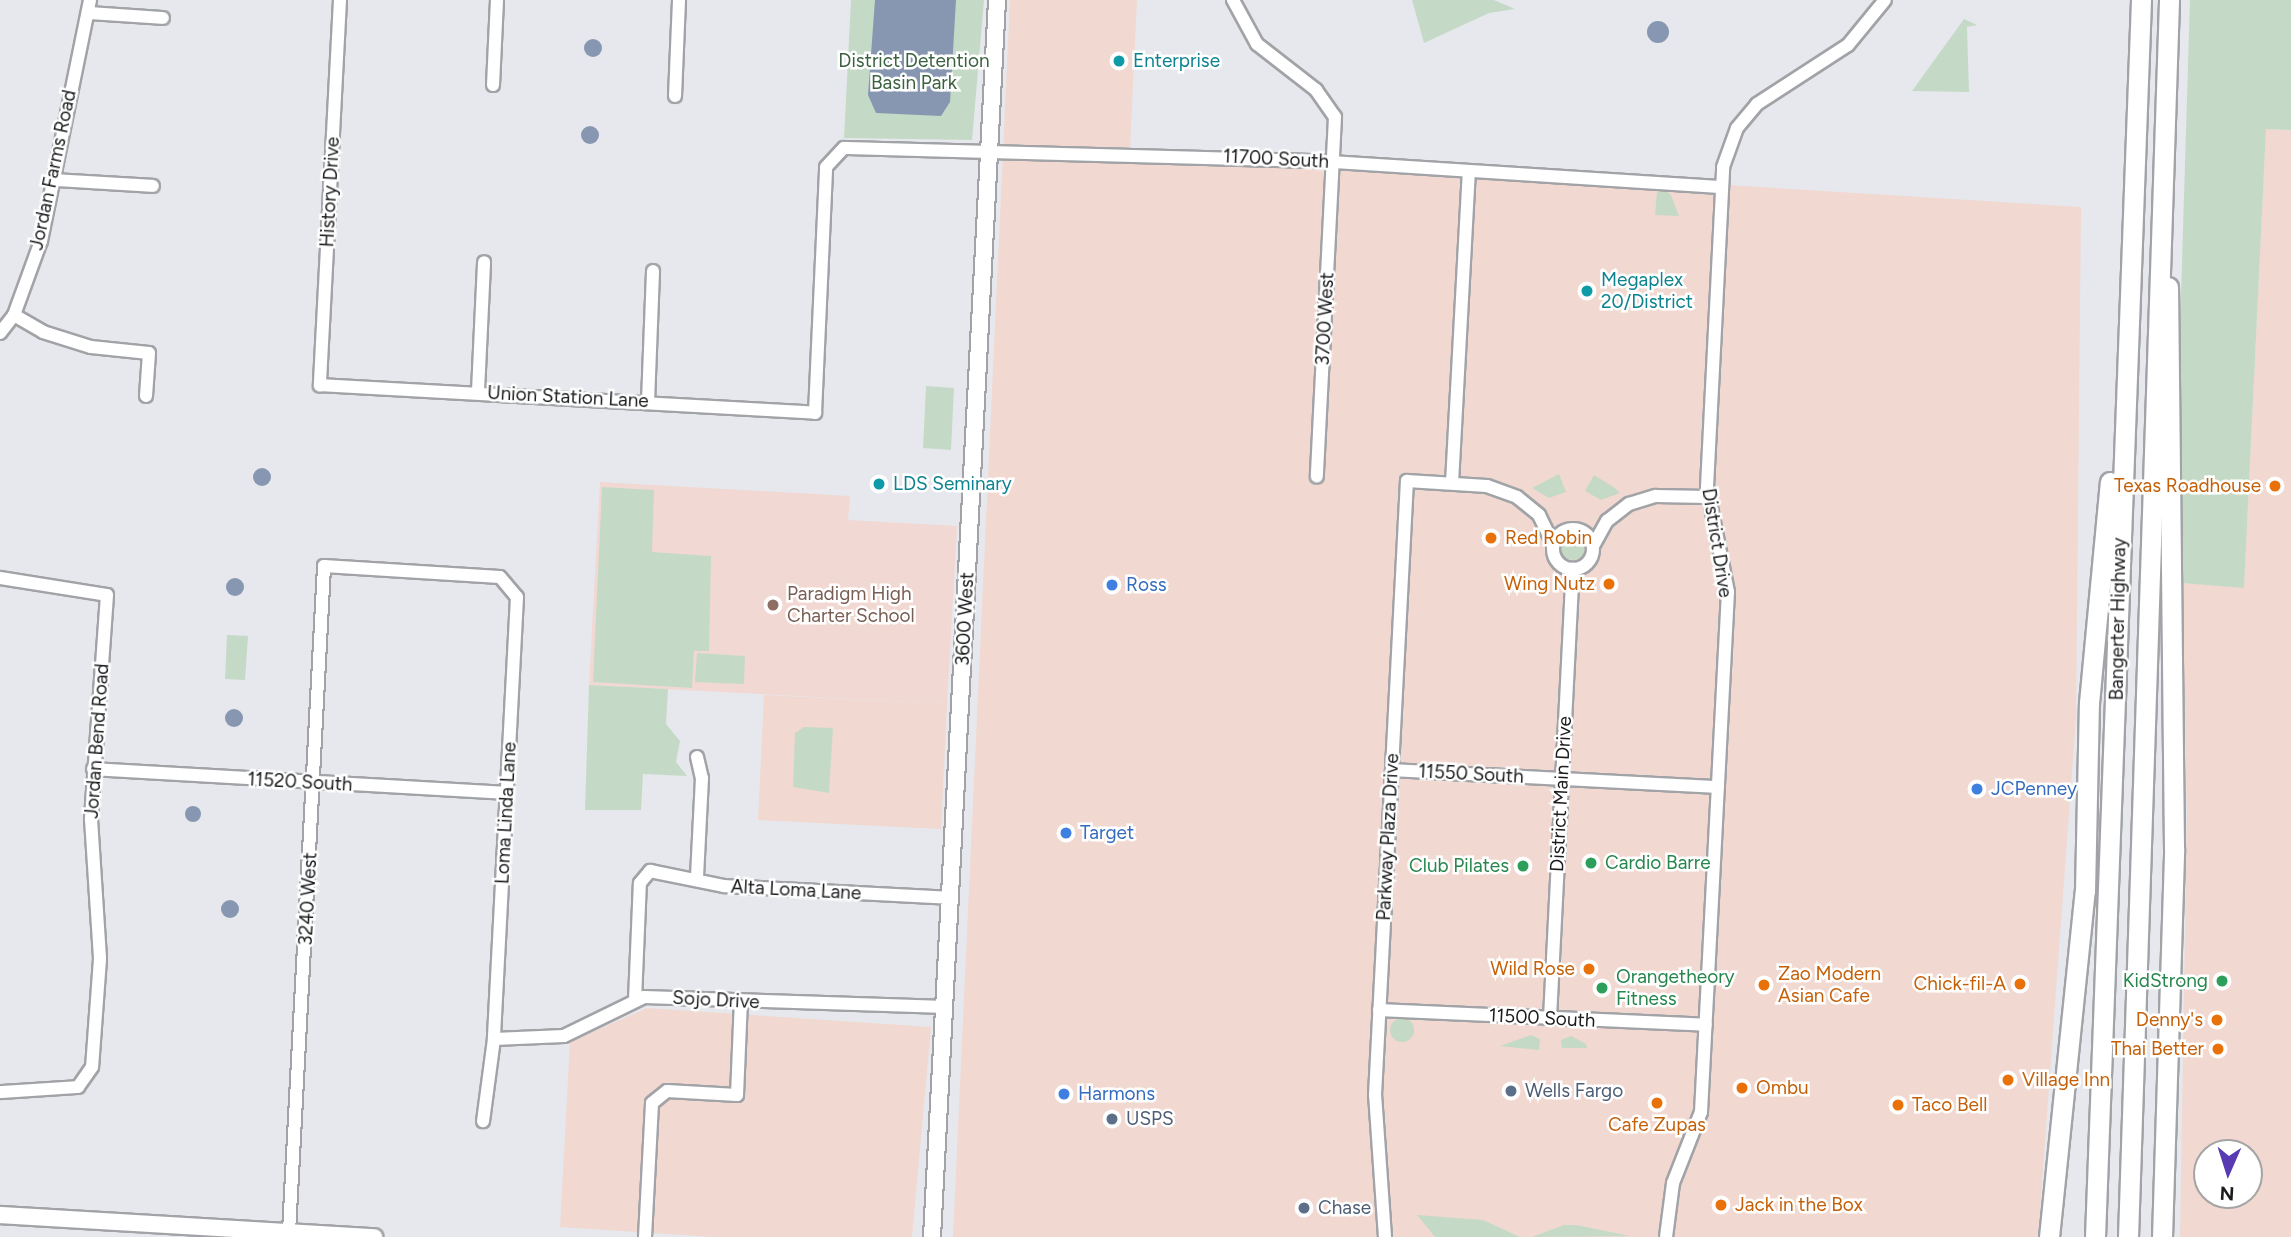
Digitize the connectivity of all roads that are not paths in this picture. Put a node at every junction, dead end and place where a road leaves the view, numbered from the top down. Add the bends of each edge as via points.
1 (340, 0) edge
2 (497, 0) edge
3 (679, 0) edge
4 (998, 0) edge
5 (1233, 0) edge
6 (1885, 0) edge
7 (2141, 0) edge
8 (2169, 0) edge
9 (89, 6) edge
10 (163, 18) dead end
11 (493, 85) dead end
12 (675, 96) dead end
13 (987, 154) junction
14 (1333, 162) junction
15 (1469, 171) junction
16 (55, 180) junction
17 (153, 186) dead end
18 (1721, 187) junction
19 (2161, 248) junction
20 (484, 262) dead end
21 (653, 271) dead end
22 (14, 315) junction
23 (0, 333) edge
24 (320, 385) joint
25 (478, 391) junction
26 (146, 396) dead end
27 (648, 402) junction
28 (816, 413) joint
29 (2122, 441) junction
30 (1317, 477) dead end
31 (1452, 483) junction
32 (1707, 497) junction
33 (1539, 515) junction
34 (1607, 521) junction
35 (1574, 529) junction
36 (1553, 544) junction
37 (1593, 546) junction
38 (1573, 569) junction
39 (0, 578) edge
40 (513, 588) joint
41 (697, 757) dead end
42 (93, 769) junction
43 (1392, 770) junction
44 (1562, 779) junction
45 (315, 783) junction
46 (1718, 787) junction
47 (506, 793) junction
48 (697, 876) junction
49 (952, 898) junction
50 (635, 1000) junction
51 (741, 1002) junction
52 (946, 1007) junction
53 (1379, 1010) junction
54 (1550, 1018) junction
55 (1706, 1025) junction
56 (494, 1039) junction
57 (0, 1092) edge
58 (483, 1121) dead end
59 (2055, 1209) junction
60 (2163, 1211) junction
61 (0, 1215) edge
62 (289, 1232) junction
63 (374, 1237) edge
64 (645, 1237) edge
65 (932, 1237) edge
66 (1385, 1237) edge
67 (1666, 1237) edge
68 (2049, 1237) edge
69 (2058, 1237) edge
70 (2095, 1237) edge
71 (2128, 1237) edge
72 (2162, 1237) edge
73 (2168, 1237) edge

1 - 24 street, History Drive
2 - 11 street
3 - 12 street
4 - 13 main road, 3600 West
5 - 14 street, 3700 West via 1257,44 1334,107
6 - 18 street, District Drive via 1849,45 1767,96 1746,116 1728,148
7 - 29 highway, Bangerter Highway
8 - 19 highway, Bangerter Highway
9 - 10 street
9 - 16 street, Jordan Farms Road
13 - 14 street, 11700 South
13 - 28 street, 11700 South via 844,148 832,155
13 - 49 main road, 3600 West
14 - 15 street, 11700 South
14 - 30 street, 3700 West
15 - 18 street, 11700 South
15 - 31 street
16 - 17 street
16 - 22 street, Jordan Farms Road
18 - 32 street, District Drive
19 - 60 highway via 2171,303 2174,834
19 - 71 highway, Bangerter Highway
20 - 25 street
21 - 27 street
22 - 23 street, Jordan Farms Road
22 - 26 street via 43,332 91,347 149,353
24 - 25 street, Union Station Lane
25 - 27 street, Union Station Lane
27 - 28 street, Union Station Lane
29 - 59 highway via 2110,474 2101,548 2085,891
29 - 70 highway, Bangerter Highway via 2112,891
31 - 33 street, Parkway Plaza Drive via 1503,491
31 - 43 street, Parkway Plaza Drive via 1406,481
32 - 34 street via 1656,496 1629,504
32 - 46 street, District Drive via 1728,592
33 - 35 street, Parkway Plaza Drive
33 - 36 street
34 - 35 street
34 - 37 street
35 - 36 street
35 - 37 street
36 - 38 street via 1556,561
37 - 38 street via 1588,562
38 - 44 street, District Main Drive
39 - 42 street, Jordan Bend Road via 107,595
40 - 45 street, 3240 West via 500,578 324,566
40 - 47 street, Loma Linda Lane
41 - 48 street via 702,778
42 - 45 street, 11520 South
42 - 57 street, Jordan Bend Road via 100,959 96,1049 87,1078 78,1087
43 - 44 street, 11550 South
43 - 53 street, Parkway Plaza Drive
44 - 46 street, 11550 South
44 - 54 street, District Main Drive
45 - 47 street, 11520 South
45 - 62 street, 3240 West
46 - 55 street, District Drive
47 - 56 street, Loma Linda Lane
48 - 49 street, Alta Loma Lane via 724,886
48 - 50 street, Alta Loma Lane via 656,870 642,878
49 - 52 main road, 3600 West
50 - 51 street, Sojo Drive
50 - 56 street, Sojo Drive via 564,1036
51 - 52 street, Sojo Drive
51 - 64 street via 737,1095 667,1091 652,1103
52 - 65 main road, 3600 West
53 - 54 street, 11500 South
53 - 66 street, Parkway Plaza Drive via 1374,1132
54 - 55 street, 11500 South
55 - 67 street, District Drive via 1700,1124 1673,1183
56 - 58 street, Loma Linda Lane
59 - 68 highway
59 - 69 highway
60 - 72 highway
60 - 73 highway
61 - 62 main road
62 - 63 main road

